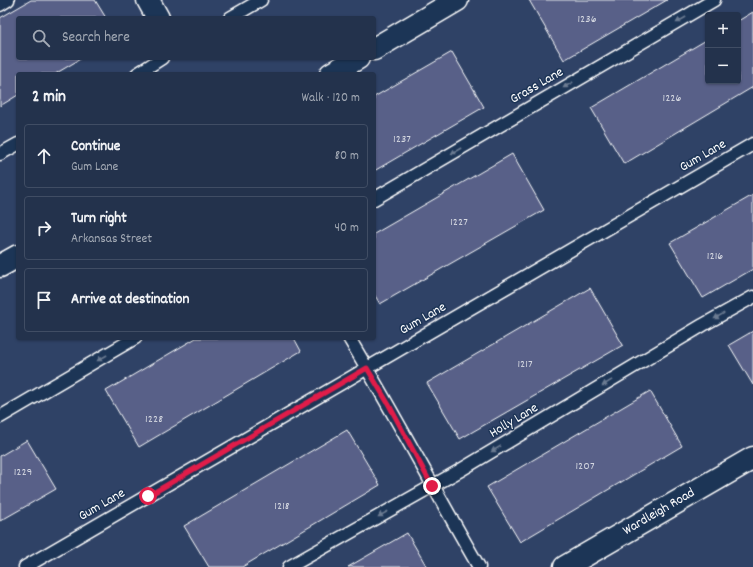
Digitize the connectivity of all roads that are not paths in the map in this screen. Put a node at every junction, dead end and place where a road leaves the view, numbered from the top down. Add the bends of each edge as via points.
1 (8, 0) edge
2 (148, 0) edge
3 (261, 0) edge
4 (457, 0) edge
5 (714, 0) edge
6 (0, 4) edge
7 (157, 16) edge
8 (233, 16) edge
9 (376, 48) edge
10 (159, 60) edge
11 (355, 60) edge
12 (140, 72) edge
13 (334, 72) edge
14 (753, 144) edge
15 (16, 145) edge
16 (0, 154) edge
17 (376, 198) edge
18 (16, 257) edge
19 (0, 266) edge
20 (753, 297) edge
21 (132, 340) edge
22 (350, 340) edge
23 (367, 368) junction
24 (0, 417) edge
25 (753, 458) edge
26 (432, 486) junction
27 (26, 567) edge
28 (289, 567) edge
29 (479, 567) edge
30 (565, 567) edge

1 - 6 lane
2 - 7 main road
3 - 8 lane
4 - 9 main road
5 -> 17 lane, Grass Lane
10 - 12 lane
11 - 13 main road
14 - 23 lane, Gum Lane
15 - 16 lane
18 - 19 main road
20 -> 26 lane, Holly Lane
21 -> 24 lane
22 - 23 lane
23 - 26 lane
23 - 27 lane, Gum Lane
25 - 30 main road, Wardleigh Road
26 -> 28 lane, Holly Lane
26 - 29 lane

